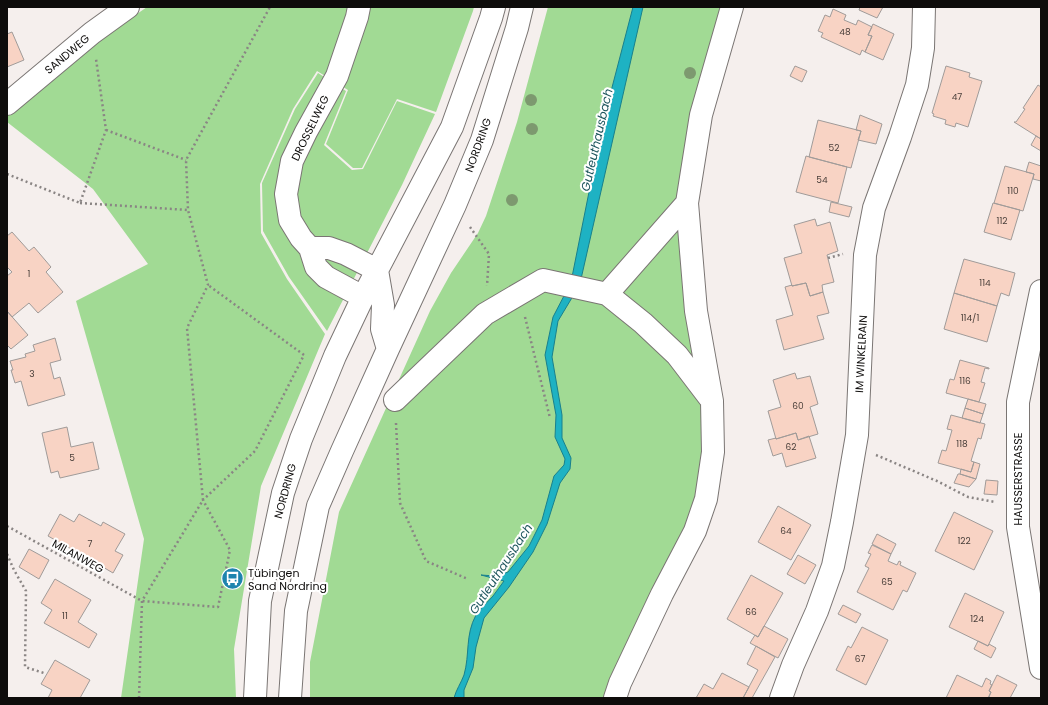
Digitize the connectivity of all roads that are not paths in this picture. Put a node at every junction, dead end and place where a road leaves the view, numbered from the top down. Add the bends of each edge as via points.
1 (359, 7) edge
2 (494, 7) edge
3 (522, 7) edge
4 (732, 7) edge
5 (924, 7) edge
6 (123, 9) edge
7 (7, 104) edge
8 (687, 203) junction
9 (310, 248) junction
10 (377, 270) junction
11 (422, 278) junction
12 (1041, 291) edge
13 (607, 294) junction
14 (372, 295) junction
15 (388, 349) junction
16 (395, 400) road end
17 (712, 401) junction
18 (1041, 668) edge
19 (255, 698) edge
20 (290, 698) edge
21 (615, 698) edge
22 (781, 698) edge

1 - 9 street, DROSSELWEG via 337,76 292,161 286,194 290,220
2 - 10 street via 452,127
3 - 11 street, NORDRING via 482,140
4 - 8 street via 701,115
5 - 22 street, IM WINKELRAIN via 923,48 917,85 874,208 865,255 858,427 833,566
6 - 7 street, SANDWEG
8 - 13 street
8 - 17 street via 696,311
9 - 10 street via 329,248
9 - 14 street, DROSSELWEG via 316,267 326,277
10 - 14 street
11 - 14 street
11 - 15 street, NORDRING
12 - 18 street, HAUSSERSTRASSE via 1018,402 1018,527
13 - 16 street via 544,280 485,314
13 - 17 street via 677,355
14 - 15 street via 383,305 382,329
14 - 19 street, NORDRING via 335,356 303,432 283,493 260,602
15 - 20 street, NORDRING via 318,506 296,612
17 - 21 street via 713,452 706,500 695,531 659,601

